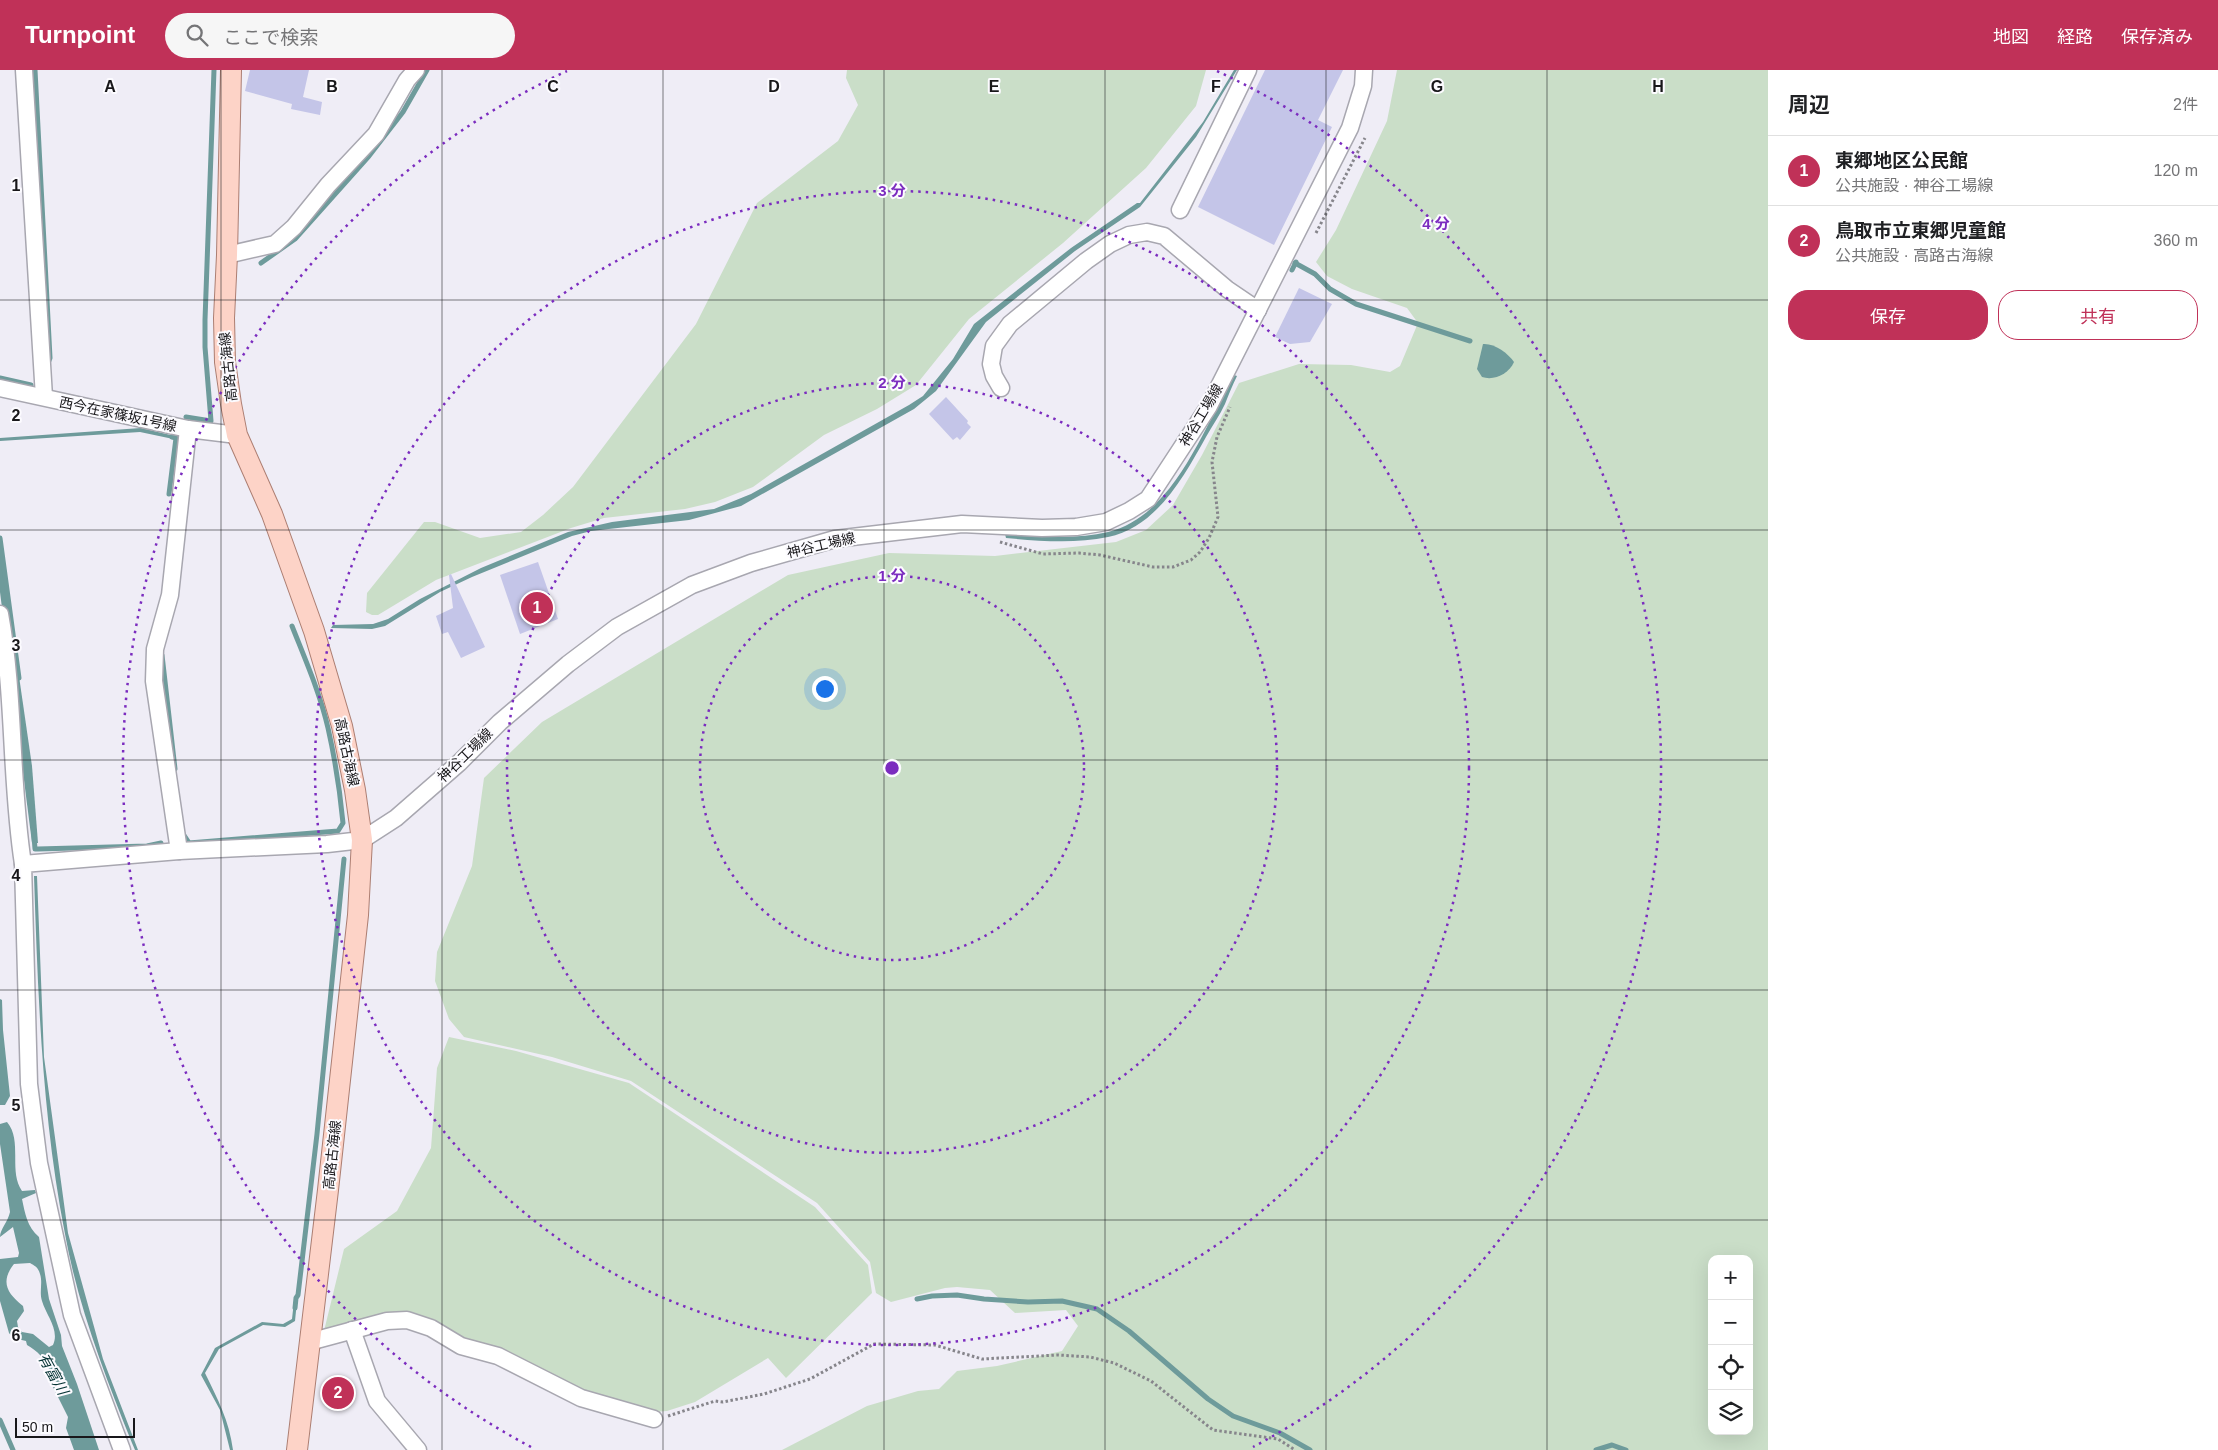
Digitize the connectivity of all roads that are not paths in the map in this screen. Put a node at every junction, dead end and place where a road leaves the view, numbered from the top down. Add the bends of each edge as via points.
1 (24, 70) edge
2 (231, 70) edge
3 (416, 70) edge
4 (1248, 70) edge
5 (1364, 70) edge
6 (1180, 210) dead end
7 (227, 255) junction
8 (1258, 310) junction
9 (0, 388) edge
10 (1001, 388) dead end
11 (44, 397) junction
12 (188, 429) junction
13 (237, 435) junction
14 (0, 614) edge
15 (362, 840) junction
16 (179, 851) junction
17 (23, 864) junction
18 (352, 1330) junction
19 (310, 1342) junction
20 (654, 1419) road end
21 (122, 1450) edge
22 (296, 1450) edge
23 (418, 1450) edge

1 - 11 street
2 - 7 main road, 高路古海線
3 - 7 street via 376,134 294,227 275,244
4 - 6 street
5 - 8 street, 神谷工場線 via 1363,86 1350,128
7 - 13 main road, 高路古海線 via 225,362
8 - 10 street via 1227,289 1164,236 1147,232 1129,235 1086,261 1010,324 994,346 991,364
8 - 15 street, 神谷工場線 via 1209,406 1148,499 1106,522 1076,527 962,524 835,539 751,563 692,585 617,627 568,664 396,818
9 - 11 street, 西今在家篠坂1号線
11 - 12 street, 西今在家篠坂1号線
12 - 13 street, 西今在家篠坂1号線
12 - 16 street via 170,595 155,648 154,681
13 - 15 main road, 高路古海線 via 272,514 314,631 342,726
14 - 17 street
15 - 16 street
15 - 19 main road, 高路古海線 via 356,925
16 - 17 street
17 - 21 street via 29,1084 39,1163 72,1315
18 - 19 street
18 - 20 street via 387,1321 407,1320 431,1328 460,1346 498,1356 581,1398
18 - 23 street via 377,1401
19 - 22 main road, 高路古海線

